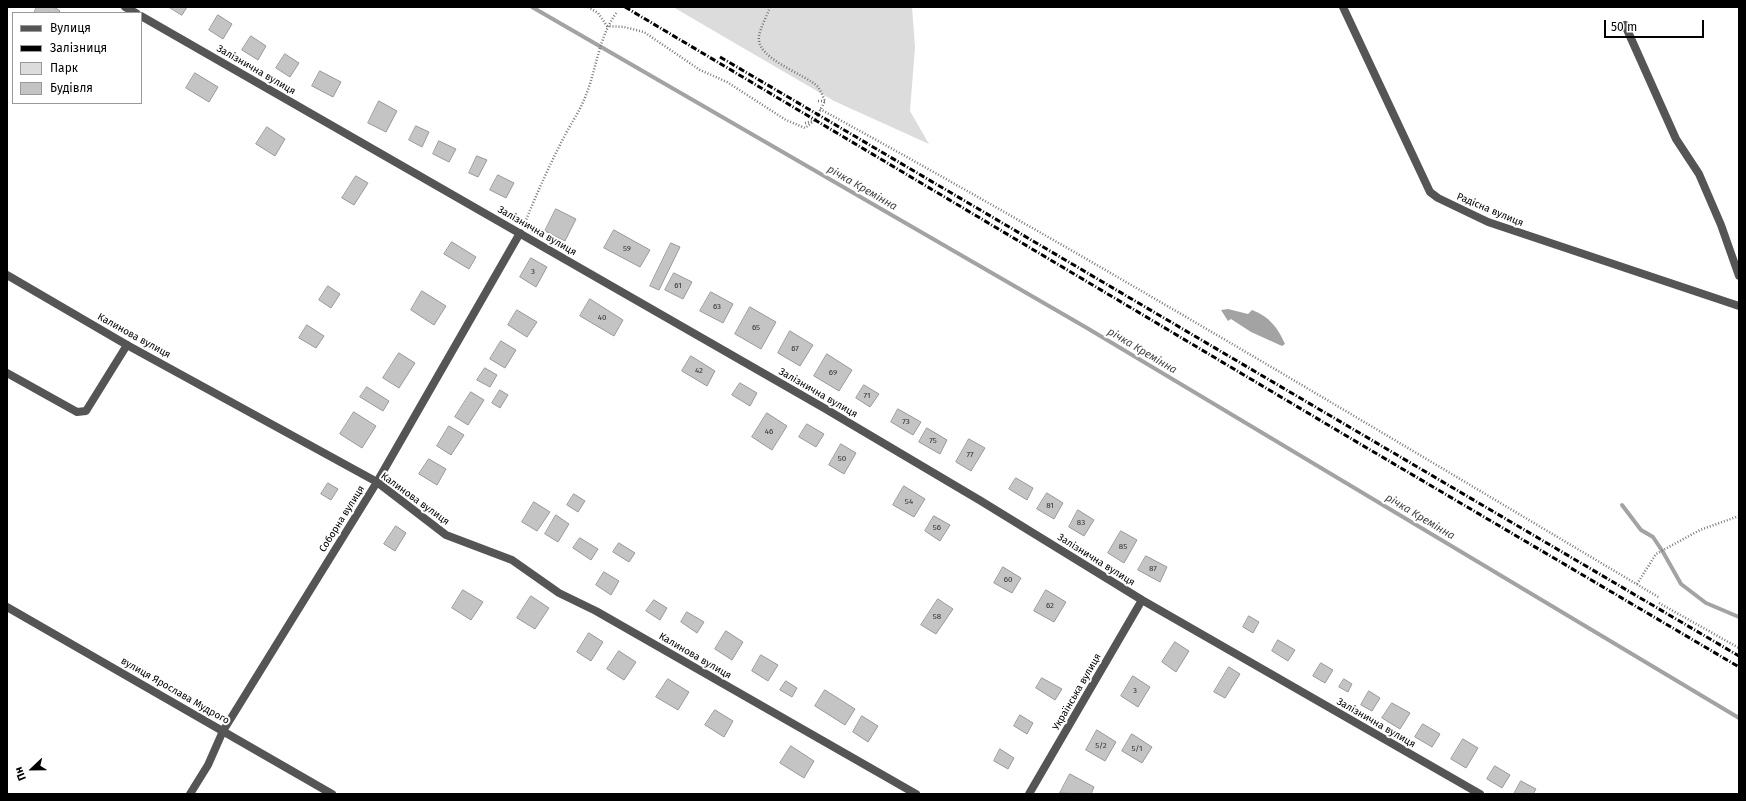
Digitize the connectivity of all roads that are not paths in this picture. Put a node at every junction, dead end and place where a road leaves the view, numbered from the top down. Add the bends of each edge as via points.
1 (125, 7) edge
2 (1343, 7) edge
3 (134, 12) edge
4 (142, 17) edge
5 (1625, 25) dead end
6 (520, 233) junction
7 (7, 276) edge
8 (1739, 276) edge
9 (1739, 306) edge
10 (128, 345) junction
11 (7, 373) edge
12 (376, 482) junction
13 (1142, 600) junction
14 (7, 607) edge
15 (223, 731) junction
16 (190, 794) edge
17 (332, 794) edge
18 (916, 794) edge
19 (1029, 794) edge
20 (1480, 794) edge

1 - 3 street
2 - 9 street, Радісна вулиця via 1430,192 1488,222
4 - 6 street, Залізнична вулиця
5 - 8 street via 1676,139 1699,174
6 - 12 street, Соборна вулиця
6 - 13 street, Залізнична вулиця via 982,501
7 - 10 street, Калинова вулиця
10 - 11 street via 86,411 77,412
10 - 12 street, Калинова вулиця
12 - 15 street, Соборна вулиця
12 - 18 street, Калинова вулиця via 446,535 512,560 559,593 596,611
13 - 19 street, Українська вулиця
13 - 20 street, Залізнична вулиця
14 - 15 street, вулиця Ярослава Мудрого
15 - 16 street, Соборна вулиця via 208,764
15 - 17 street, вулиця Ярослава Мудрого

